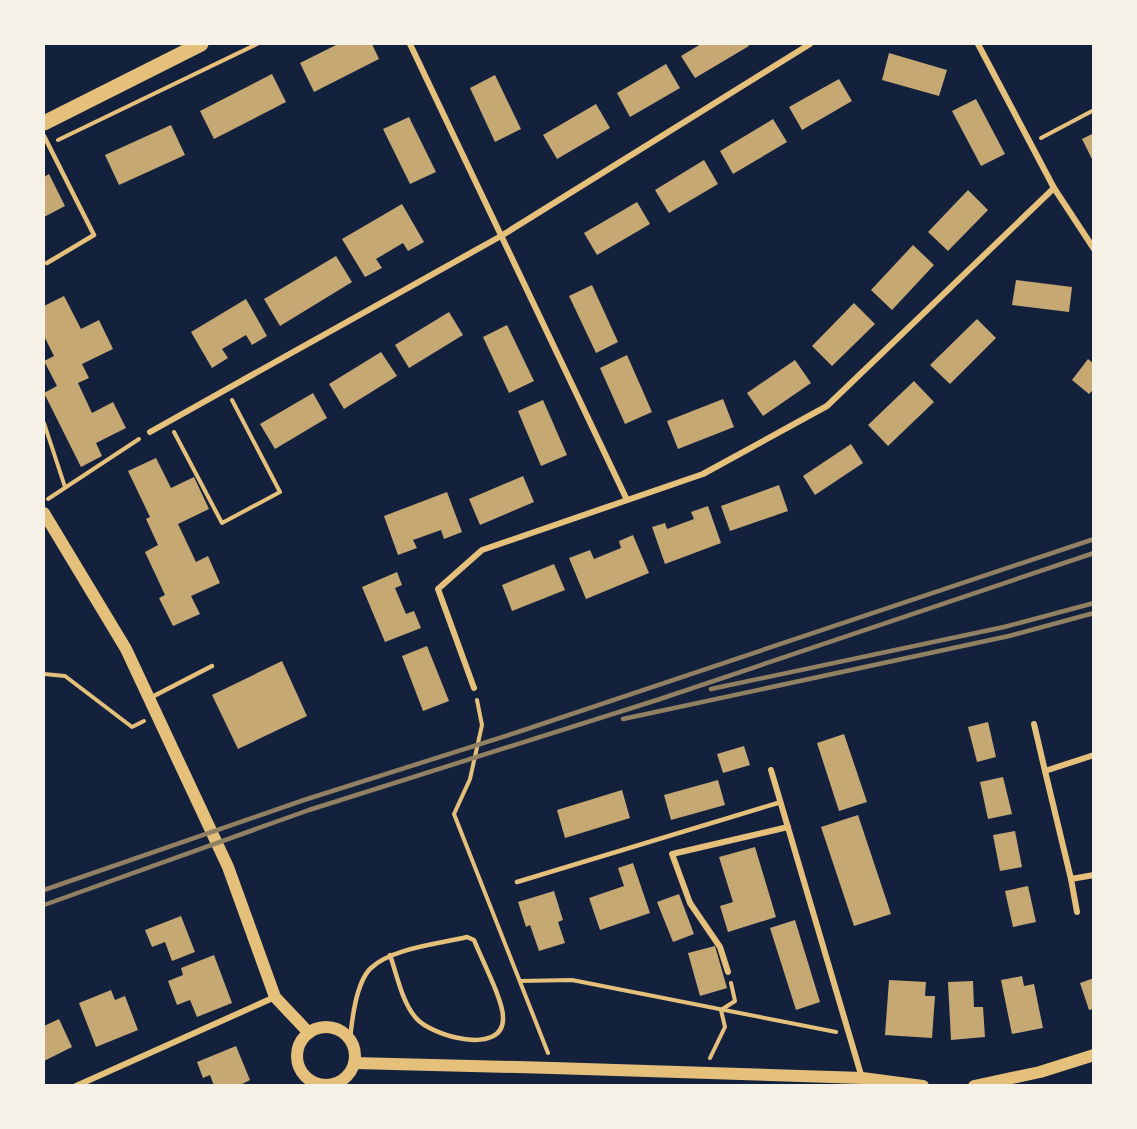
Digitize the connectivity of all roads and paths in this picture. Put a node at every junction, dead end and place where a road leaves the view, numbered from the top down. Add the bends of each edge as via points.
1 (201, 44) edge
2 (257, 44) edge
3 (410, 44) edge
4 (810, 44) edge
5 (978, 44) edge
6 (1094, 110) edge
7 (44, 123) edge
8 (44, 136) edge
9 (1031, 144) junction
10 (48, 145) junction
11 (1054, 188) junction
12 (501, 236) junction
13 (1094, 249) edge
14 (48, 263) dead end
15 (226, 389) junction
16 (169, 421) junction
17 (44, 423) edge
18 (150, 432) joint
19 (65, 487) junction
20 (627, 500) junction
21 (44, 501) edge
22 (44, 513) edge
23 (212, 666) dead end
24 (44, 674) edge
25 (474, 688) joint
26 (149, 699) junction
27 (156, 715) junction
28 (1034, 724) dead end
29 (1094, 754) edge
30 (771, 770) dead end
31 (1045, 771) junction
32 (781, 802) junction
33 (788, 827) junction
34 (1094, 875) edge
35 (1071, 879) junction
36 (517, 882) dead end
37 (1077, 912) dead end
38 (390, 955) junction
39 (728, 972) joint
40 (519, 981) junction
41 (275, 996) junction
42 (721, 1010) junction
43 (309, 1033) junction
44 (849, 1034) junction
45 (350, 1039) junction
46 (1094, 1055) edge
47 (354, 1064) junction
48 (554, 1068) junction
49 (698, 1073) junction
50 (862, 1078) junction
51 (312, 1084) edge
52 (76, 1086) edge
53 (923, 1086) edge
54 (974, 1086) edge

1 - 7 main road
2 - 10 path
3 - 12 street
4 - 12 street
5 - 9 street
6 - 9 path
8 - 10 lane
9 - 11 street
10 - 14 lane via 94,235
11 - 13 street
11 - 20 street via 827,406 703,474
12 - 15 street
12 - 20 street
15 - 16 street
15 - 16 path via 280,492 222,523
16 - 18 street
17 - 19 path
18 - 19 path
19 - 21 path
20 - 25 street via 482,550 438,589
22 - 26 main road via 126,650
23 - 26 lane
24 - 27 path via 65,676 132,727
25 - 40 path via 482,725 470,779 454,814
26 - 27 main road
27 - 41 main road via 228,867
28 - 31 street
29 - 31 street
30 - 32 street
31 - 35 street
32 - 33 street
32 - 36 lane
33 - 39 street via 672,854 690,903 720,947
33 - 44 street
34 - 35 street
35 - 37 street
38 - 38 lane via 404,997 417,1019 432,1029 467,1041 489,1039 499,1030 504,1020 501,1007 474,940 467,937
38 - 45 lane via 370,969 360,988
39 - 42 path via 735,1001
40 - 42 path via 572,980
40 - 48 path
41 - 43 main road
41 - 52 street
42 - 44 path
42 - 49 path via 725,1027
43 - 45 main road via 326,1027
43 - 51 main road via 298,1049 298,1059
44 - 50 street
45 - 47 main road
46 - 54 main road
47 - 48 main road
47 - 51 main road via 338,1083
48 - 49 main road
49 - 50 main road
50 - 53 main road

